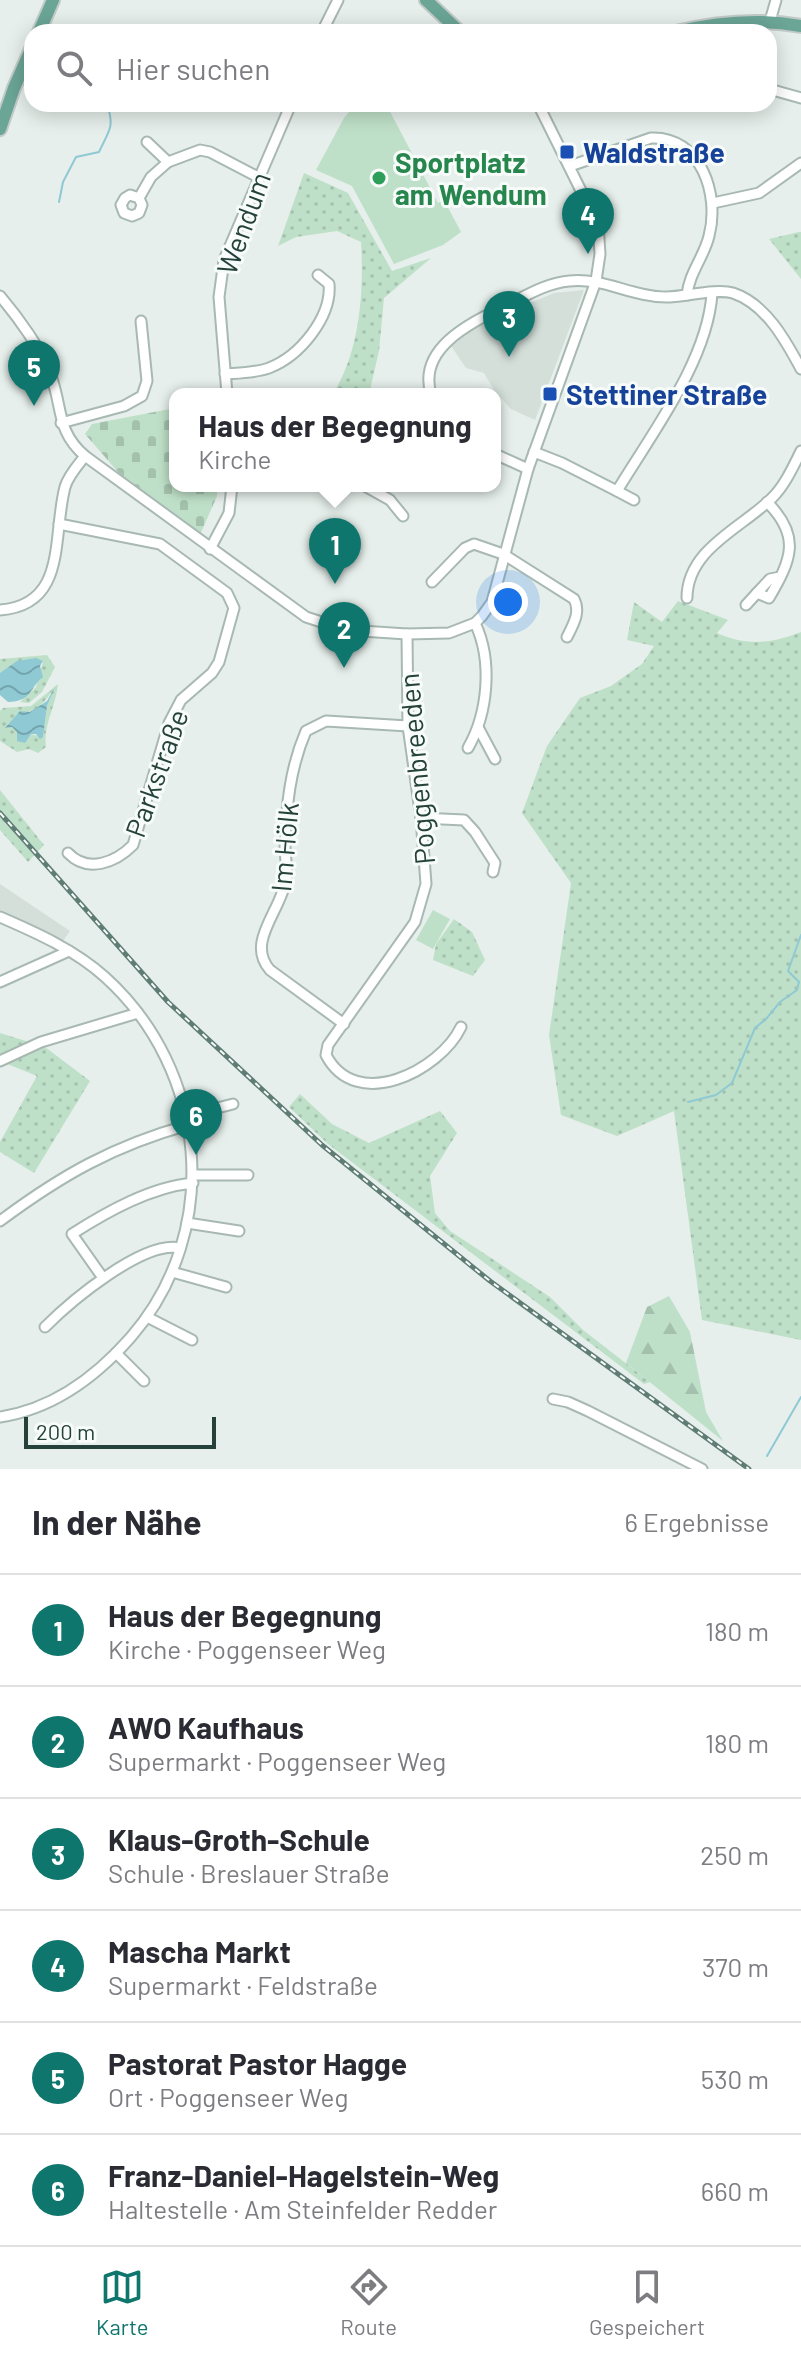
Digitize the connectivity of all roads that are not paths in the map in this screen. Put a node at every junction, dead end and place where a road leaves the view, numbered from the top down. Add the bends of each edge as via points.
1 (338, 0) edge
2 (426, 0) edge
3 (776, 0) edge
4 (52, 1) edge
5 (770, 21) junction
6 (42, 24) edge
7 (326, 24) edge
8 (452, 24) edge
9 (711, 24) edge
10 (801, 26) edge
11 (24, 65) edge
12 (777, 91) edge
13 (801, 98) edge
14 (287, 112) edge
15 (542, 112) edge
16 (0, 129) edge
17 (147, 142) dead end
18 (168, 162) junction
19 (801, 163) edge
20 (570, 166) junction
21 (258, 177) junction
22 (139, 198) dead end
23 (713, 203) junction
24 (318, 275) dead end
25 (596, 281) junction
26 (712, 293) junction
27 (687, 295) junction
28 (0, 296) edge
29 (141, 321) dead end
30 (801, 369) edge
31 (225, 374) junction
32 (226, 388) edge
33 (430, 388) edge
34 (61, 423) junction
35 (801, 451) edge
36 (534, 452) junction
37 (85, 456) junction
38 (501, 457) edge
39 (528, 469) junction
40 (617, 491) junction
41 (231, 492) edge
42 (376, 492) edge
43 (634, 500) dead end
44 (767, 502) junction
45 (403, 516) dead end
46 (59, 524) junction
47 (210, 549) junction
48 (503, 554) junction
49 (432, 582) dead end
50 (687, 598) dead end
51 (746, 605) dead end
52 (0, 610) edge
53 (475, 623) junction
54 (407, 634) junction
55 (567, 637) dead end
56 (408, 726) junction
57 (479, 729) junction
58 (468, 748) dead end
59 (495, 759) dead end
60 (421, 818) junction
61 (68, 853) dead end
62 (493, 872) dead end
63 (0, 917) edge
64 (69, 951) junction
65 (0, 982) edge
66 (138, 1013) junction
67 (344, 1024) junction
68 (461, 1027) dead end
69 (0, 1061) edge
70 (233, 1104) dead end
71 (187, 1121) junction
72 (248, 1175) dead end
73 (193, 1179) junction
74 (0, 1221) edge
75 (187, 1223) junction
76 (239, 1231) dead end
77 (180, 1248) junction
78 (172, 1272) junction
79 (103, 1278) junction
80 (226, 1287) dead end
81 (147, 1317) junction
82 (45, 1327) dead end
83 (192, 1340) dead end
84 (116, 1353) junction
85 (144, 1381) dead end
86 (553, 1399) dead end
87 (0, 1417) edge
88 (702, 1469) edge

1 - 7 street
2 - 8 main road
3 - 5 street
4 - 6 main road
5 - 9 main road
5 - 10 main road
11 - 16 main road
12 - 13 street
14 - 21 street, Wendum
15 - 20 street
17 - 18 street
18 - 21 street via 200,150
18 - 22 street
19 - 23 street via 759,193
20 - 23 street via 664,138 694,155
20 - 25 street via 598,225
21 - 31 street, Wendum via 222,270
23 - 27 street via 709,237
24 - 31 street via 329,284 330,299 301,345 271,367
25 - 27 street via 629,292
25 - 33 street via 543,287 468,325 436,355
25 - 36 street
26 - 27 street
26 - 30 street via 732,293 759,309 783,334
26 - 40 street via 693,364
28 - 34 street via 51,374
29 - 34 street via 147,381 142,396
31 - 32 street, Wendum
34 - 37 street
35 - 44 street
36 - 39 street
36 - 40 street
37 - 46 street via 66,484
37 - 47 street
38 - 39 street
39 - 48 street
40 - 43 street
41 - 47 street via 229,513
42 - 45 street
44 - 50 street via 706,553 686,584
44 - 51 street via 790,528 791,552 769,598 757,593
46 - 52 street via 43,592 32,603
46 - 61 street, Parkstraße via 160,544 227,593 234,608 219,662 181,700 169,723 133,845 104,864
47 - 54 street via 318,622 346,630
48 - 49 street via 474,544
48 - 53 street via 492,602
48 - 55 street via 574,599 577,609
53 - 54 street via 449,633
53 - 57 street via 485,687
54 - 56 street, Poggenbreeden
56 - 60 street, Poggenbreeden
56 - 67 street, Im Hölk via 326,721 306,731 296,754 288,794 287,877 259,950 270,970
57 - 58 street
57 - 59 street
60 - 62 street via 464,820 495,863
60 - 67 street, Poggenbreeden via 426,884 415,922
63 - 64 street
64 - 65 street
64 - 66 street via 110,981
66 - 69 street via 41,1042
66 - 71 street via 166,1061
67 - 68 street, Poggenbreeden via 326,1050 330,1064 354,1081 379,1083 424,1066
70 - 71 street
71 - 73 street
71 - 74 street via 86,1163
72 - 73 street
73 - 75 street
73 - 79 street via 116,1209 72,1234
75 - 76 street
75 - 77 street
77 - 78 street
77 - 79 street via 155,1251
78 - 80 street
78 - 81 street
79 - 82 street
81 - 83 street
81 - 84 street
84 - 85 street
84 - 87 street via 60,1397
86 - 88 street via 578,1406

